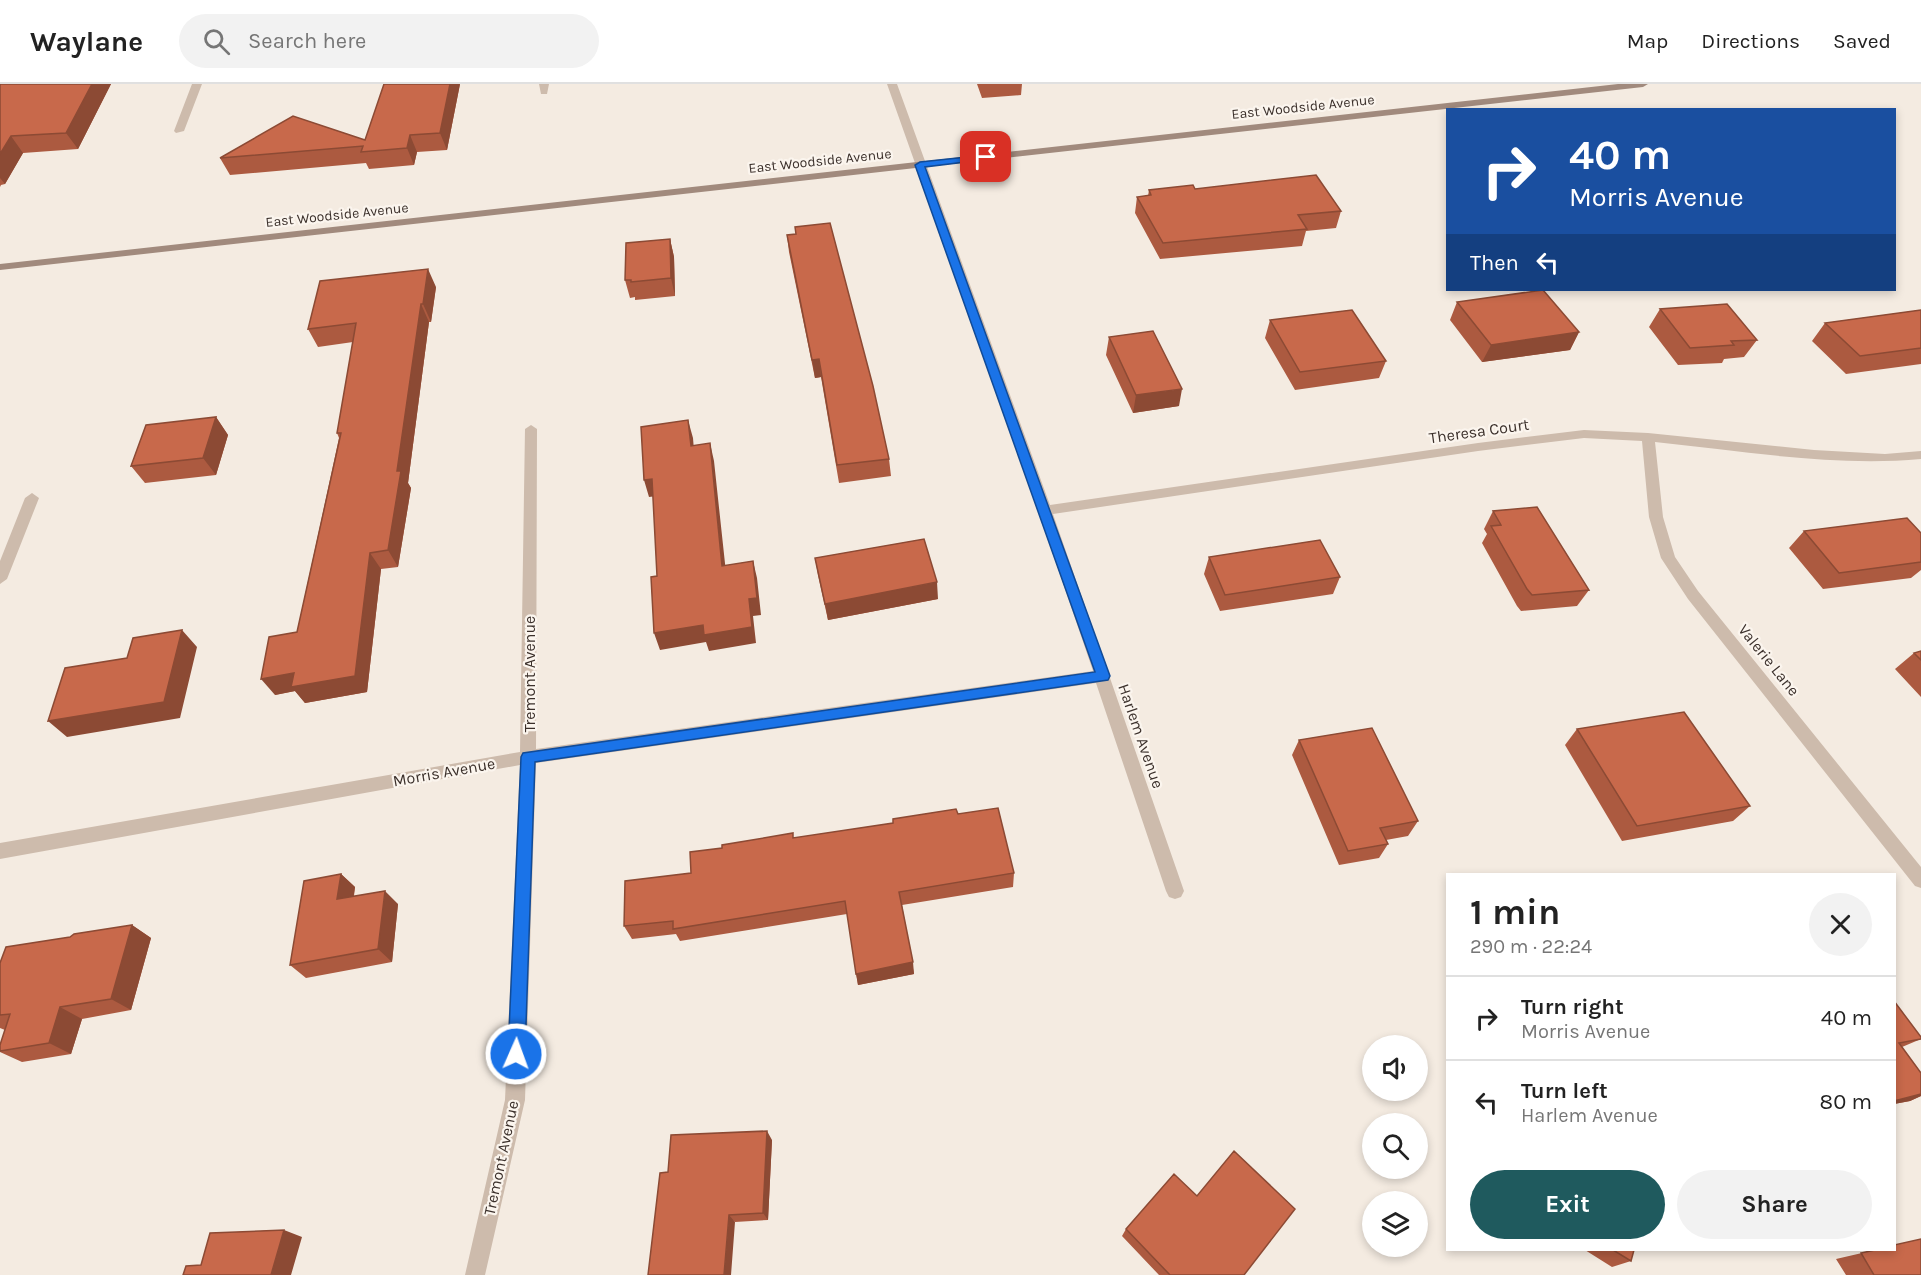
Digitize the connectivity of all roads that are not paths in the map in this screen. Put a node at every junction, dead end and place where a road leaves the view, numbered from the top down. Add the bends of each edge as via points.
1 (197, 84) edge
2 (892, 84) edge
3 (1643, 84) edge
4 (179, 132) dead end
5 (920, 165) junction
6 (0, 267) edge
7 (531, 429) dead end
8 (1648, 437) junction
9 (1921, 455) edge
10 (32, 498) dead end
11 (1045, 510) junction
12 (0, 579) edge
13 (1103, 676) junction
14 (528, 757) junction
15 (0, 851) edge
16 (1921, 880) edge
17 (1175, 891) dead end
18 (475, 1275) edge

1 - 4 street
2 - 5 street, Harlem Avenue
3 - 5 main road, East Woodside Avenue
5 - 6 main road, East Woodside Avenue
5 - 11 street, Harlem Avenue
7 - 14 street, Tremont Avenue
8 - 9 street, Theresa Court via 1814,454 1885,458
8 - 11 street, Theresa Court via 1584,434
8 - 16 street, Valerie Lane via 1656,517 1668,558 1693,595
10 - 12 street
11 - 13 street, Harlem Avenue
13 - 14 street, Morris Avenue
13 - 17 street, Harlem Avenue
14 - 15 street, Morris Avenue
14 - 18 street, Tremont Avenue via 515,1100

